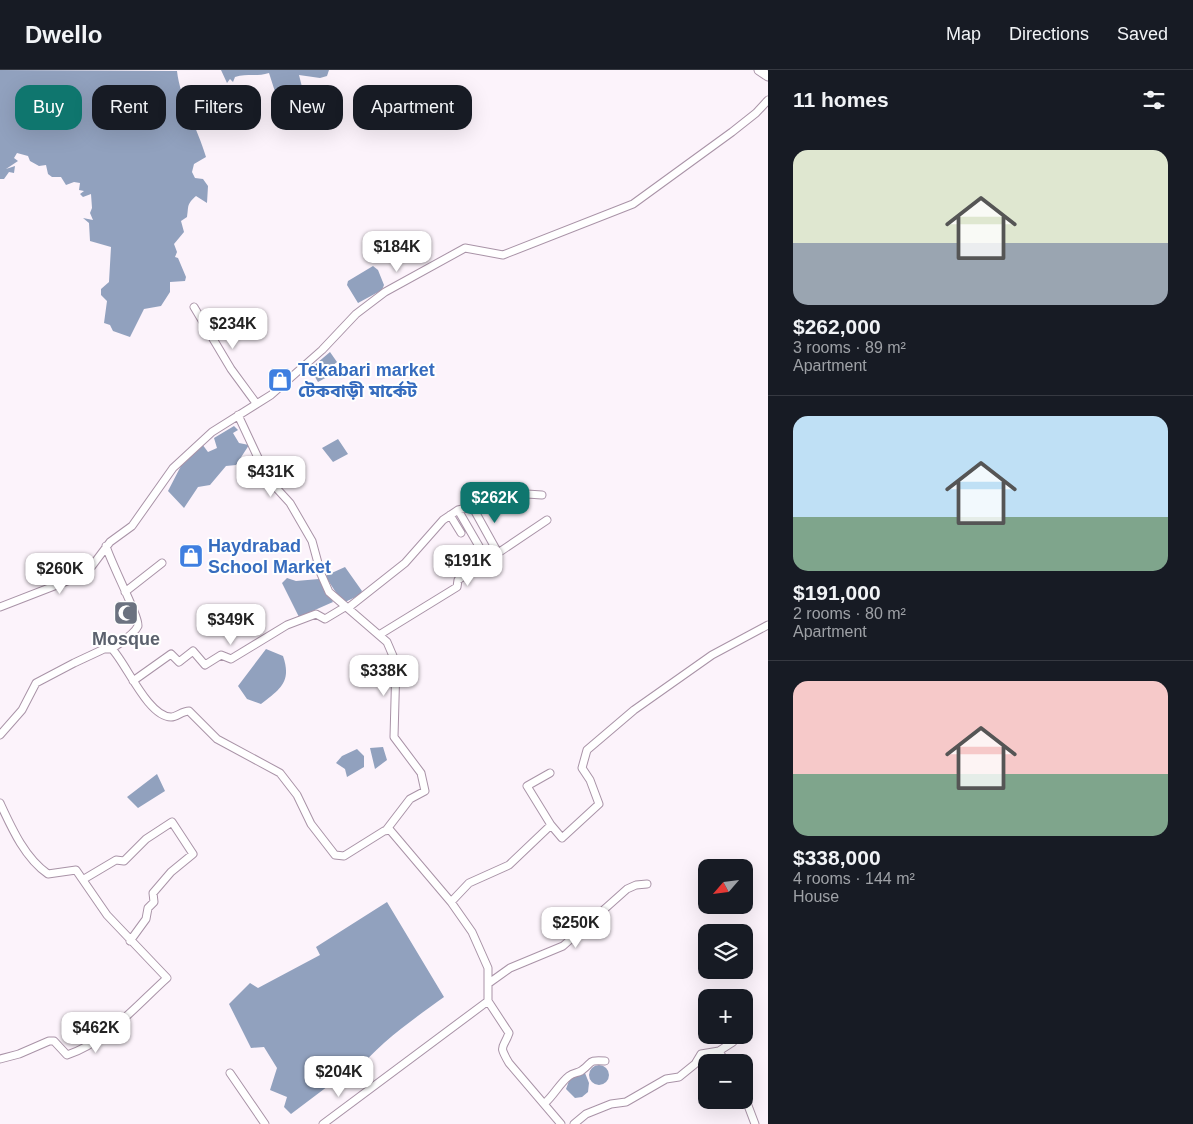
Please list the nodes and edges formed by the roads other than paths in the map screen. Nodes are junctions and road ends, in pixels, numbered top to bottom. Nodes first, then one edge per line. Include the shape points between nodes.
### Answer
1 (760, 70) edge
2 (768, 76) edge
3 (768, 100) edge
4 (194, 307) dead end
5 (256, 403) junction
6 (238, 416) junction
7 (542, 495) dead end
8 (472, 506) junction
9 (458, 510) junction
10 (450, 515) junction
11 (547, 520) dead end
12 (461, 533) dead end
13 (106, 546) junction
14 (498, 553) junction
15 (487, 560) junction
16 (162, 563) dead end
17 (125, 592) junction
18 (0, 607) edge
19 (346, 608) junction
20 (768, 625) edge
21 (379, 635) junction
22 (112, 649) junction
23 (133, 681) junction
24 (0, 735) edge
25 (550, 773) dead end
26 (0, 803) edge
27 (551, 825) junction
28 (387, 829) junction
29 (84, 879) junction
30 (647, 884) dead end
31 (451, 902) junction
32 (130, 941) junction
33 (489, 983) junction
34 (488, 1001) junction
35 (730, 1044) edge
36 (719, 1051) junction
37 (721, 1054) edge
38 (0, 1059) edge
39 (605, 1061) dead end
40 (230, 1073) dead end
41 (545, 1103) junction
42 (749, 1109) edge
43 (265, 1124) edge
44 (323, 1124) edge
45 (561, 1124) edge
46 (574, 1124) edge
47 (755, 1124) edge

1 - 2 main road
3 - 5 street via 738,128 633,204 503,255 465,248 385,292 356,314 322,350 271,395
4 - 5 street via 231,369
5 - 6 street
6 - 13 street via 212,432 173,468 132,526
6 - 19 street via 268,478 290,503 312,541 320,574 329,592
7 - 8 street via 528,494
8 - 9 street
8 - 14 street
9 - 10 street
9 - 15 street
10 - 12 street
10 - 19 street via 405,563
11 - 14 street
13 - 17 street
13 - 18 street via 92,566 80,576
14 - 15 street
15 - 21 street via 458,580 457,587
16 - 17 street
17 - 22 street via 139,624
19 - 21 street
19 - 23 street via 325,619 316,614 287,624 231,659 221,656 205,666 193,651 179,662 171,654
20 - 27 street via 712,655 634,710 587,750 582,768 600,804 562,838
21 - 28 street via 387,642 396,663 394,737 421,772 425,791 410,799
22 - 23 street
22 - 24 street via 104,649 36,683 22,710
23 - 28 street via 145,699 163,714 174,717 189,711 217,739 276,769 297,795 311,824 335,855 344,856
25 - 27 street via 527,786
26 - 29 street via 35,865 48,874 76,870
27 - 31 street via 509,865 469,882
28 - 31 street
29 - 32 street via 107,915
29 - 32 street via 116,860 124,861 146,839 172,822 193,854 153,893 154,902 148,908 146,919
30 - 33 street via 636,884 627,889 563,946 510,968
31 - 33 street via 472,932 488,968
32 - 38 street via 167,978 84,1049 67,1055 54,1041 49,1041
33 - 34 street
34 - 41 street via 509,1033 503,1042 503,1053
34 - 44 street
35 - 36 street
36 - 37 street
36 - 46 street via 701,1054 695,1064 679,1077 666,1079 626,1102 586,1114
39 - 41 street via 587,1063 568,1077
40 - 43 street
41 - 45 street
42 - 47 street

